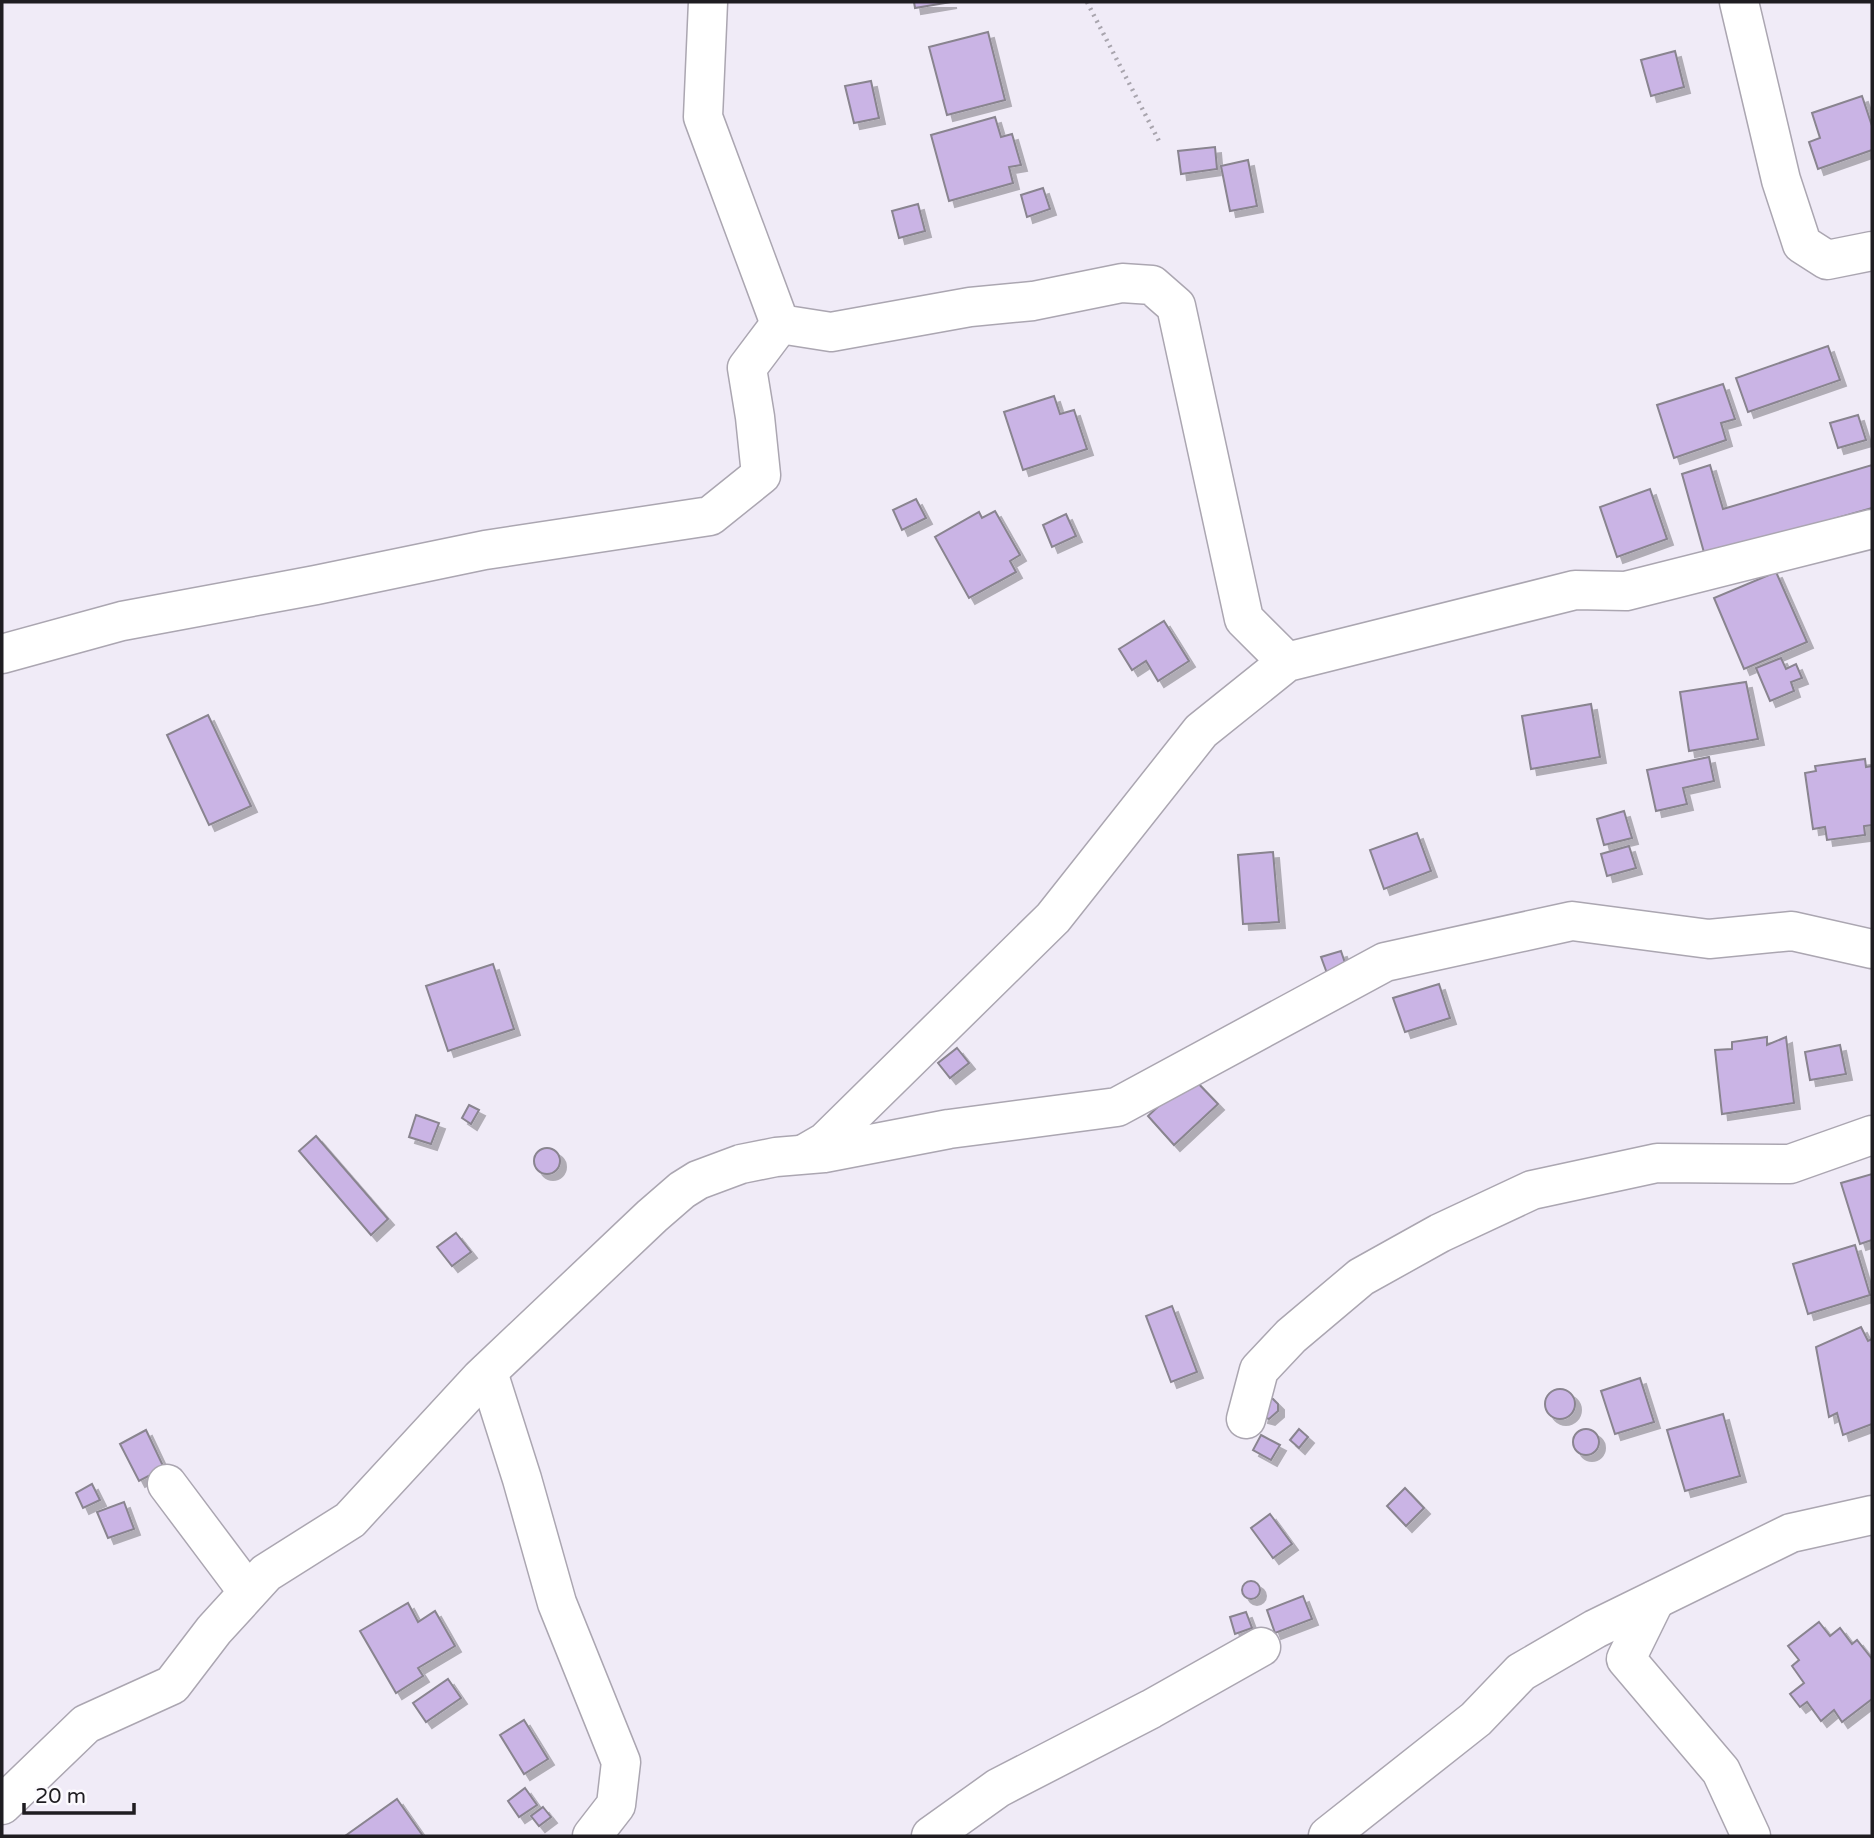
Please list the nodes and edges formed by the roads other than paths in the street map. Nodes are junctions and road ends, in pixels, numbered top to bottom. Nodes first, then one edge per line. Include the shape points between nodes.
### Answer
1 (708, 2) edge
2 (1739, 2) edge
3 (1872, 250) edge
4 (780, 324) junction
5 (1872, 529) edge
6 (2, 654) edge
7 (1287, 662) junction
8 (1872, 949) edge
9 (1872, 1135) edge
10 (803, 1155) junction
11 (488, 1372) junction
12 (1246, 1419) dead end
13 (167, 1484) dead end
14 (1872, 1515) edge
15 (248, 1592) junction
16 (1655, 1600) junction
17 (1261, 1647) dead end
18 (2, 1805) edge
19 (592, 1836) edge
20 (931, 1836) edge
21 (1328, 1836) edge
22 (1751, 1836) edge

1 - 4 street via 703,117
2 - 3 street via 1781,180 1802,244 1828,260
4 - 6 street via 747,368 761,475 710,516 485,550 122,621
4 - 7 street via 831,332 1122,283 1152,285 1176,306 1244,619
5 - 7 street via 1626,591 1575,590
7 - 10 street via 1201,731 1054,918 825,1142
8 - 10 street via 1792,931 1709,939 1572,921 1385,962 1118,1107 950,1129
9 - 12 street via 1790,1164 1657,1164 1532,1191 1440,1233 1361,1277 1291,1336 1259,1370
10 - 11 street via 741,1164 682,1190
11 - 15 street via 350,1520 266,1573
11 - 19 street via 557,1603 621,1762 616,1805
13 - 15 street
14 - 16 street via 1791,1533
15 - 18 street via 172,1685 86,1724
16 - 21 street via 1521,1672 1476,1719
16 - 22 street via 1626,1659 1721,1771
17 - 20 street via 998,1788

